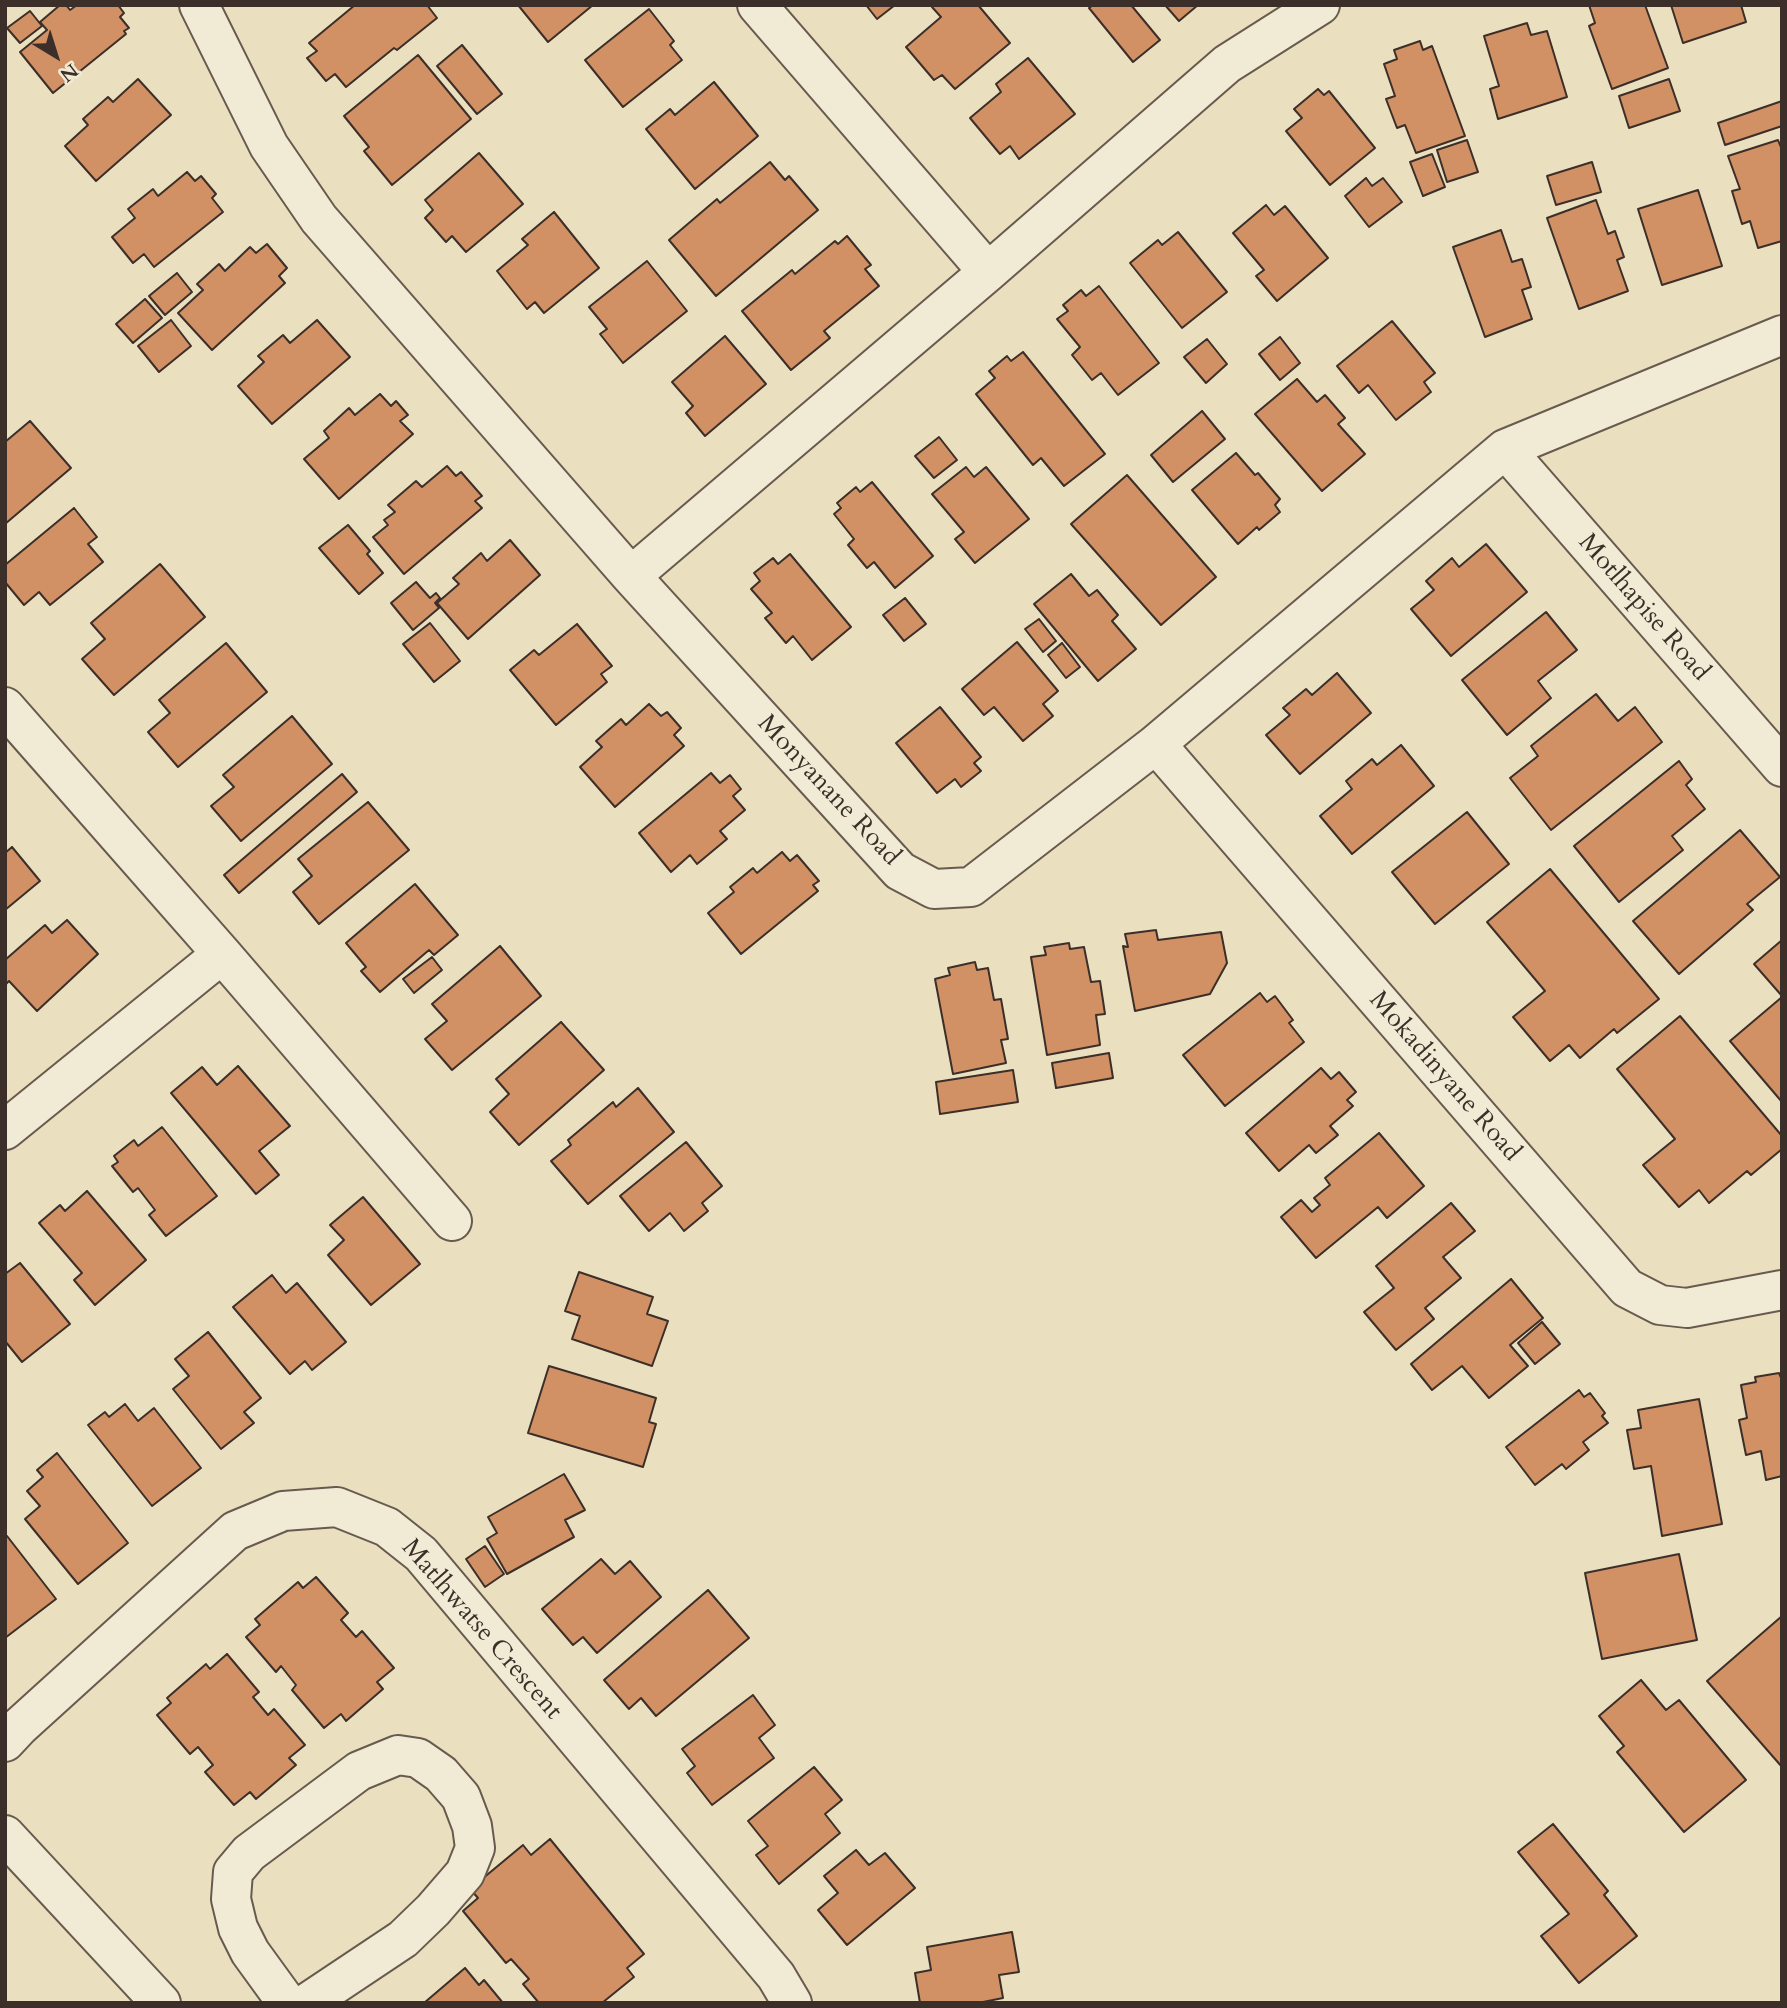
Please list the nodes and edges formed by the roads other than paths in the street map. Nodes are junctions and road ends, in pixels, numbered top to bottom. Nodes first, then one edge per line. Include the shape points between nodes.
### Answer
1 (199, 5) edge
2 (757, 5) edge
3 (1320, 5) edge
4 (988, 272) junction
5 (1782, 335) edge
6 (1505, 449) junction
7 (631, 576) junction
8 (5, 707) edge
9 (1156, 744) junction
10 (1782, 767) edge
11 (222, 954) junction
12 (5, 1130) edge
13 (452, 1221) dead end
14 (1782, 1290) edge
15 (5, 1742) edge
16 (5, 1835) edge
17 (161, 2003) edge
18 (287, 2003) edge
19 (307, 2003) edge
20 (792, 2003) edge

1 - 7 street, Monyanane Road via 269,146 319,219
2 - 4 street
3 - 4 street via 1227,64
4 - 7 street
5 - 6 street, Monyanane Road
6 - 9 street, Monyanane Road
6 - 10 street, Motlhapise Road
7 - 9 street, Monyanane Road via 900,871 934,889 971,887
8 - 11 street
9 - 14 street, Mokadinyane Road via 1627,1289 1660,1305 1687,1308
11 - 12 street
11 - 13 street
15 - 20 street, Matlhwatse Crescent via 235,1531 283,1511 337,1507 387,1527 421,1555 776,1976
16 - 17 street
18 - 19 street via 238,1928 231,1899 233,1872 249,1853 359,1771 397,1755 418,1758 441,1774 461,1797 475,1848 465,1873 403,1939

